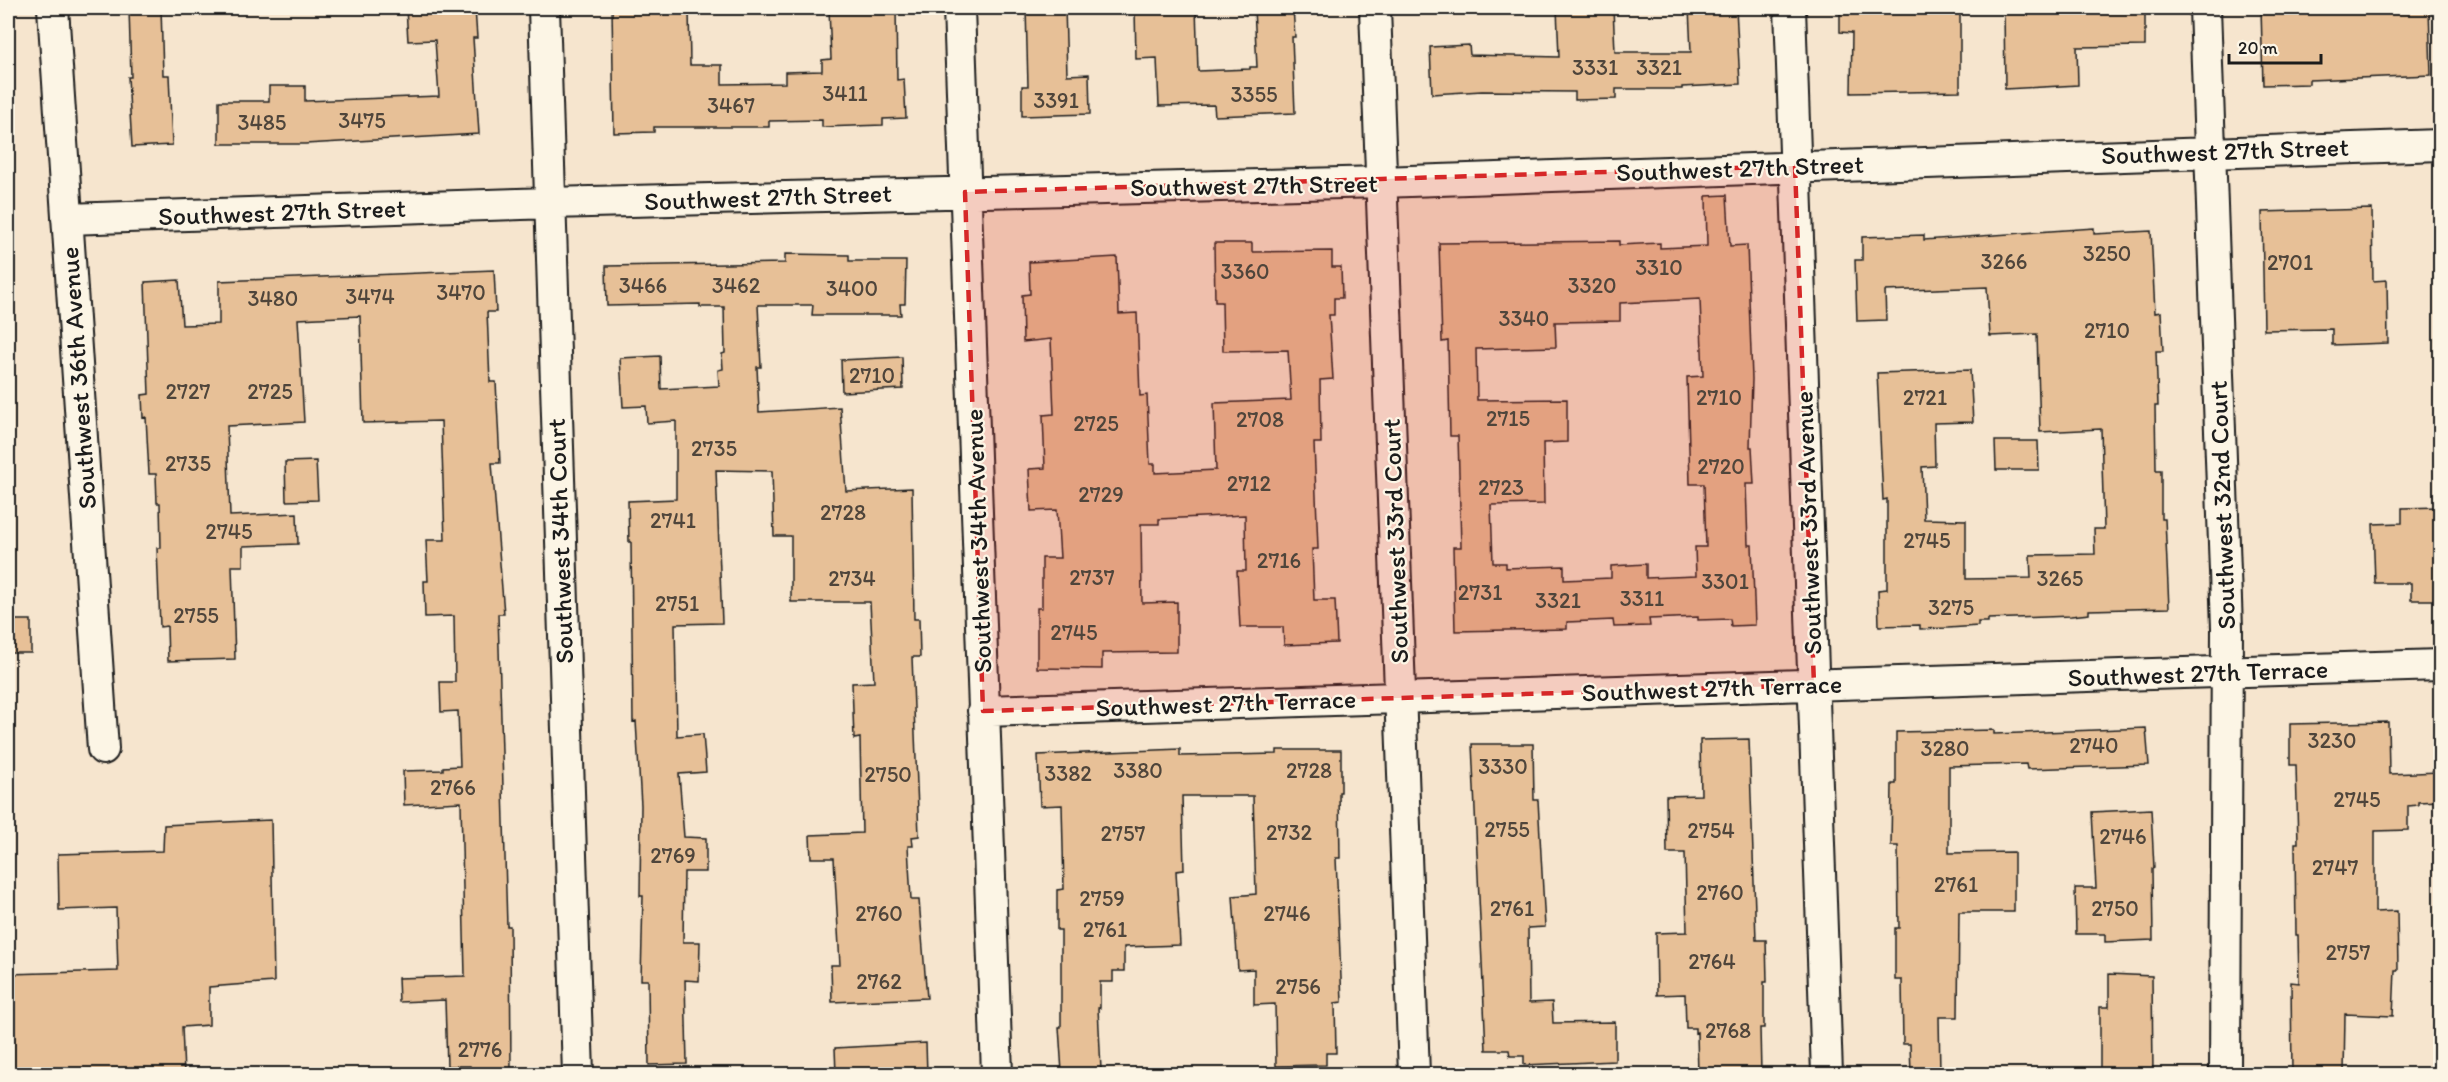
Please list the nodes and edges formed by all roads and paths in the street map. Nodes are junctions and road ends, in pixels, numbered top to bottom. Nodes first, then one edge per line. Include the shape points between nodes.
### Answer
1 (52, 8) edge
2 (544, 8) edge
3 (959, 8) edge
4 (1375, 8) edge
5 (1790, 8) edge
6 (2205, 8) edge
7 (2440, 145) edge
8 (2211, 151) junction
9 (1796, 166) junction
10 (1381, 182) junction
11 (965, 192) junction
12 (550, 203) junction
13 (67, 219) junction
14 (2440, 665) edge
15 (2227, 672) junction
16 (1814, 685) junction
17 (1401, 697) junction
18 (983, 711) junction
19 (103, 749) dead end
20 (578, 1074) edge
21 (997, 1074) edge
22 (1414, 1074) edge
23 (1827, 1074) edge
24 (2225, 1074) edge

1 - 13 street, Southwest 36th Avenue
2 - 12 street, Southwest 34th Court
3 - 11 street, Southwest 34th Avenue
4 - 10 street, Southwest 33rd Court
5 - 9 street, Southwest 33rd Avenue
6 - 8 street, Southwest 32nd Court
7 - 8 street, Southwest 27th Street
8 - 9 street, Southwest 27th Street
8 - 15 street, Southwest 32nd Court
9 - 10 street, Southwest 27th Street
9 - 16 street, Southwest 33rd Avenue
10 - 11 street, Southwest 27th Street
10 - 17 street, Southwest 33rd Court
11 - 12 street, Southwest 27th Street
11 - 18 street, Southwest 34th Avenue
12 - 13 street, Southwest 27th Street
12 - 20 street, Southwest 34th Court
13 - 19 street, Southwest 36th Avenue
14 - 15 street, Southwest 27th Terrace
15 - 16 street, Southwest 27th Terrace
15 - 24 street, Southwest 32nd Court
16 - 17 street, Southwest 27th Terrace
16 - 23 street, Southwest 33rd Avenue
17 - 18 street, Southwest 27th Terrace
17 - 22 street, Southwest 33rd Court
18 - 21 street, Southwest 34th Avenue

